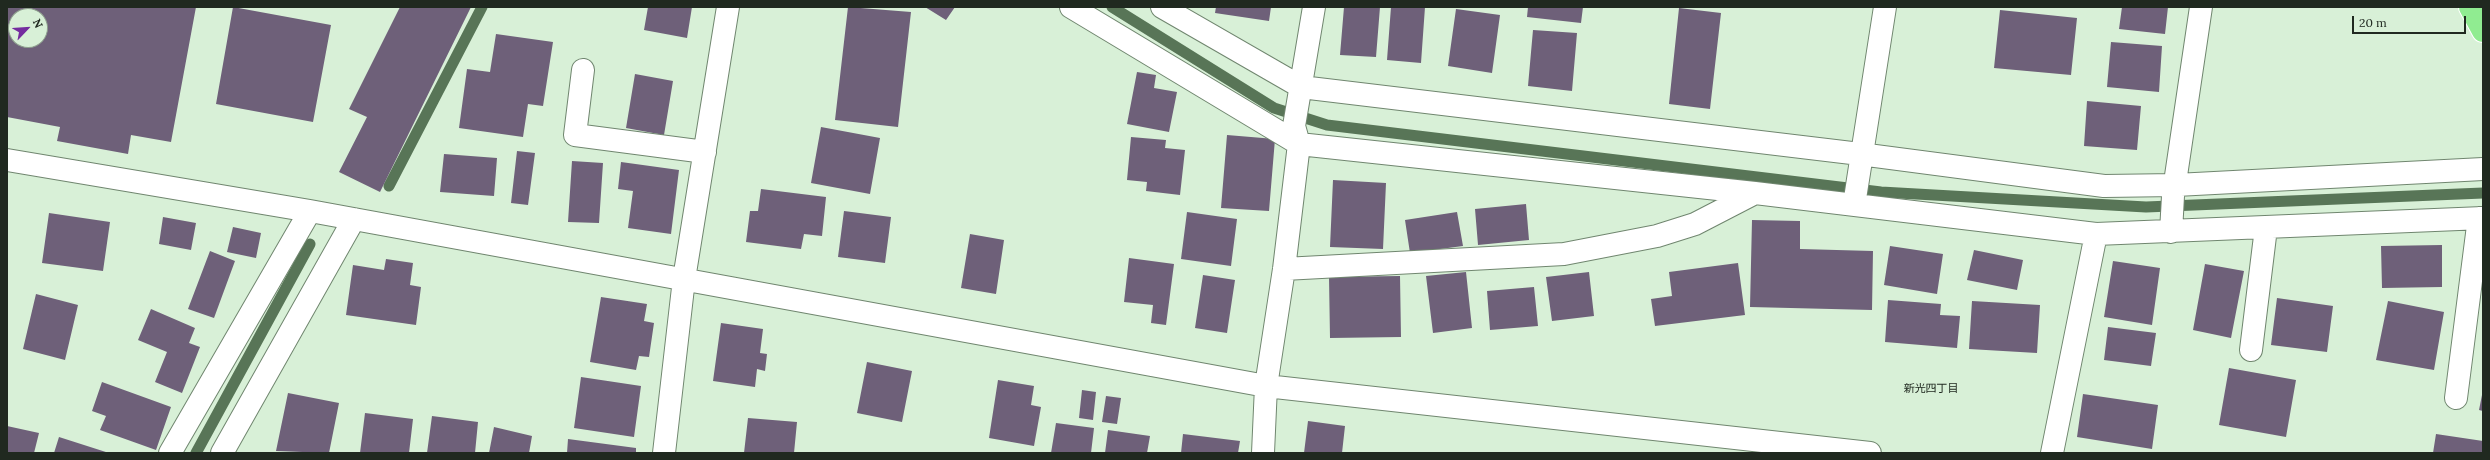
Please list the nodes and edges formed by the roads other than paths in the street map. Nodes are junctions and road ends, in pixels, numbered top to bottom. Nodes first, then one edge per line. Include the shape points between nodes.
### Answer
1 (728, 7) edge
2 (1071, 7) edge
3 (1162, 7) edge
4 (1314, 7) edge
5 (1885, 7) edge
6 (2201, 7) edge
7 (2470, 7) edge
8 (2483, 31) edge
9 (583, 70) dead end
10 (1300, 94) junction
11 (1297, 135) junction
12 (705, 152) junction
13 (7, 160) edge
14 (1859, 162) junction
15 (2483, 169) edge
16 (2174, 190) junction
17 (1755, 193) junction
18 (1855, 200) junction
19 (310, 211) junction
20 (2481, 218) edge
21 (354, 219) junction
22 (2172, 225) junction
23 (2266, 228) junction
24 (2096, 234) junction
25 (1284, 269) junction
26 (684, 280) junction
27 (2251, 350) dead end
28 (1266, 386) junction
29 (2456, 398) dead end
30 (170, 453) edge
31 (222, 453) edge
32 (664, 453) edge
33 (1263, 453) edge
34 (1870, 453) edge
35 (2052, 453) edge

1 - 12 street
2 - 11 street
3 - 10 street
4 - 10 street
5 - 14 street
6 - 16 street
7 - 8 highway
9 - 12 street via 575,135
10 - 11 street
10 - 14 street
11 - 17 street
11 - 25 street
12 - 26 street
13 - 19 street
14 - 16 street via 2104,186
14 - 18 street
15 - 16 street
16 - 22 street
17 - 18 street
17 - 25 street via 1687,226 1657,236 1564,254
18 - 24 street
19 - 21 street
19 - 30 street
20 - 23 street
20 - 29 street
21 - 26 street
21 - 31 street
22 - 23 street
22 - 24 street
23 - 27 street
24 - 35 street
25 - 28 street
26 - 28 street
26 - 32 street
28 - 33 street
28 - 34 street

